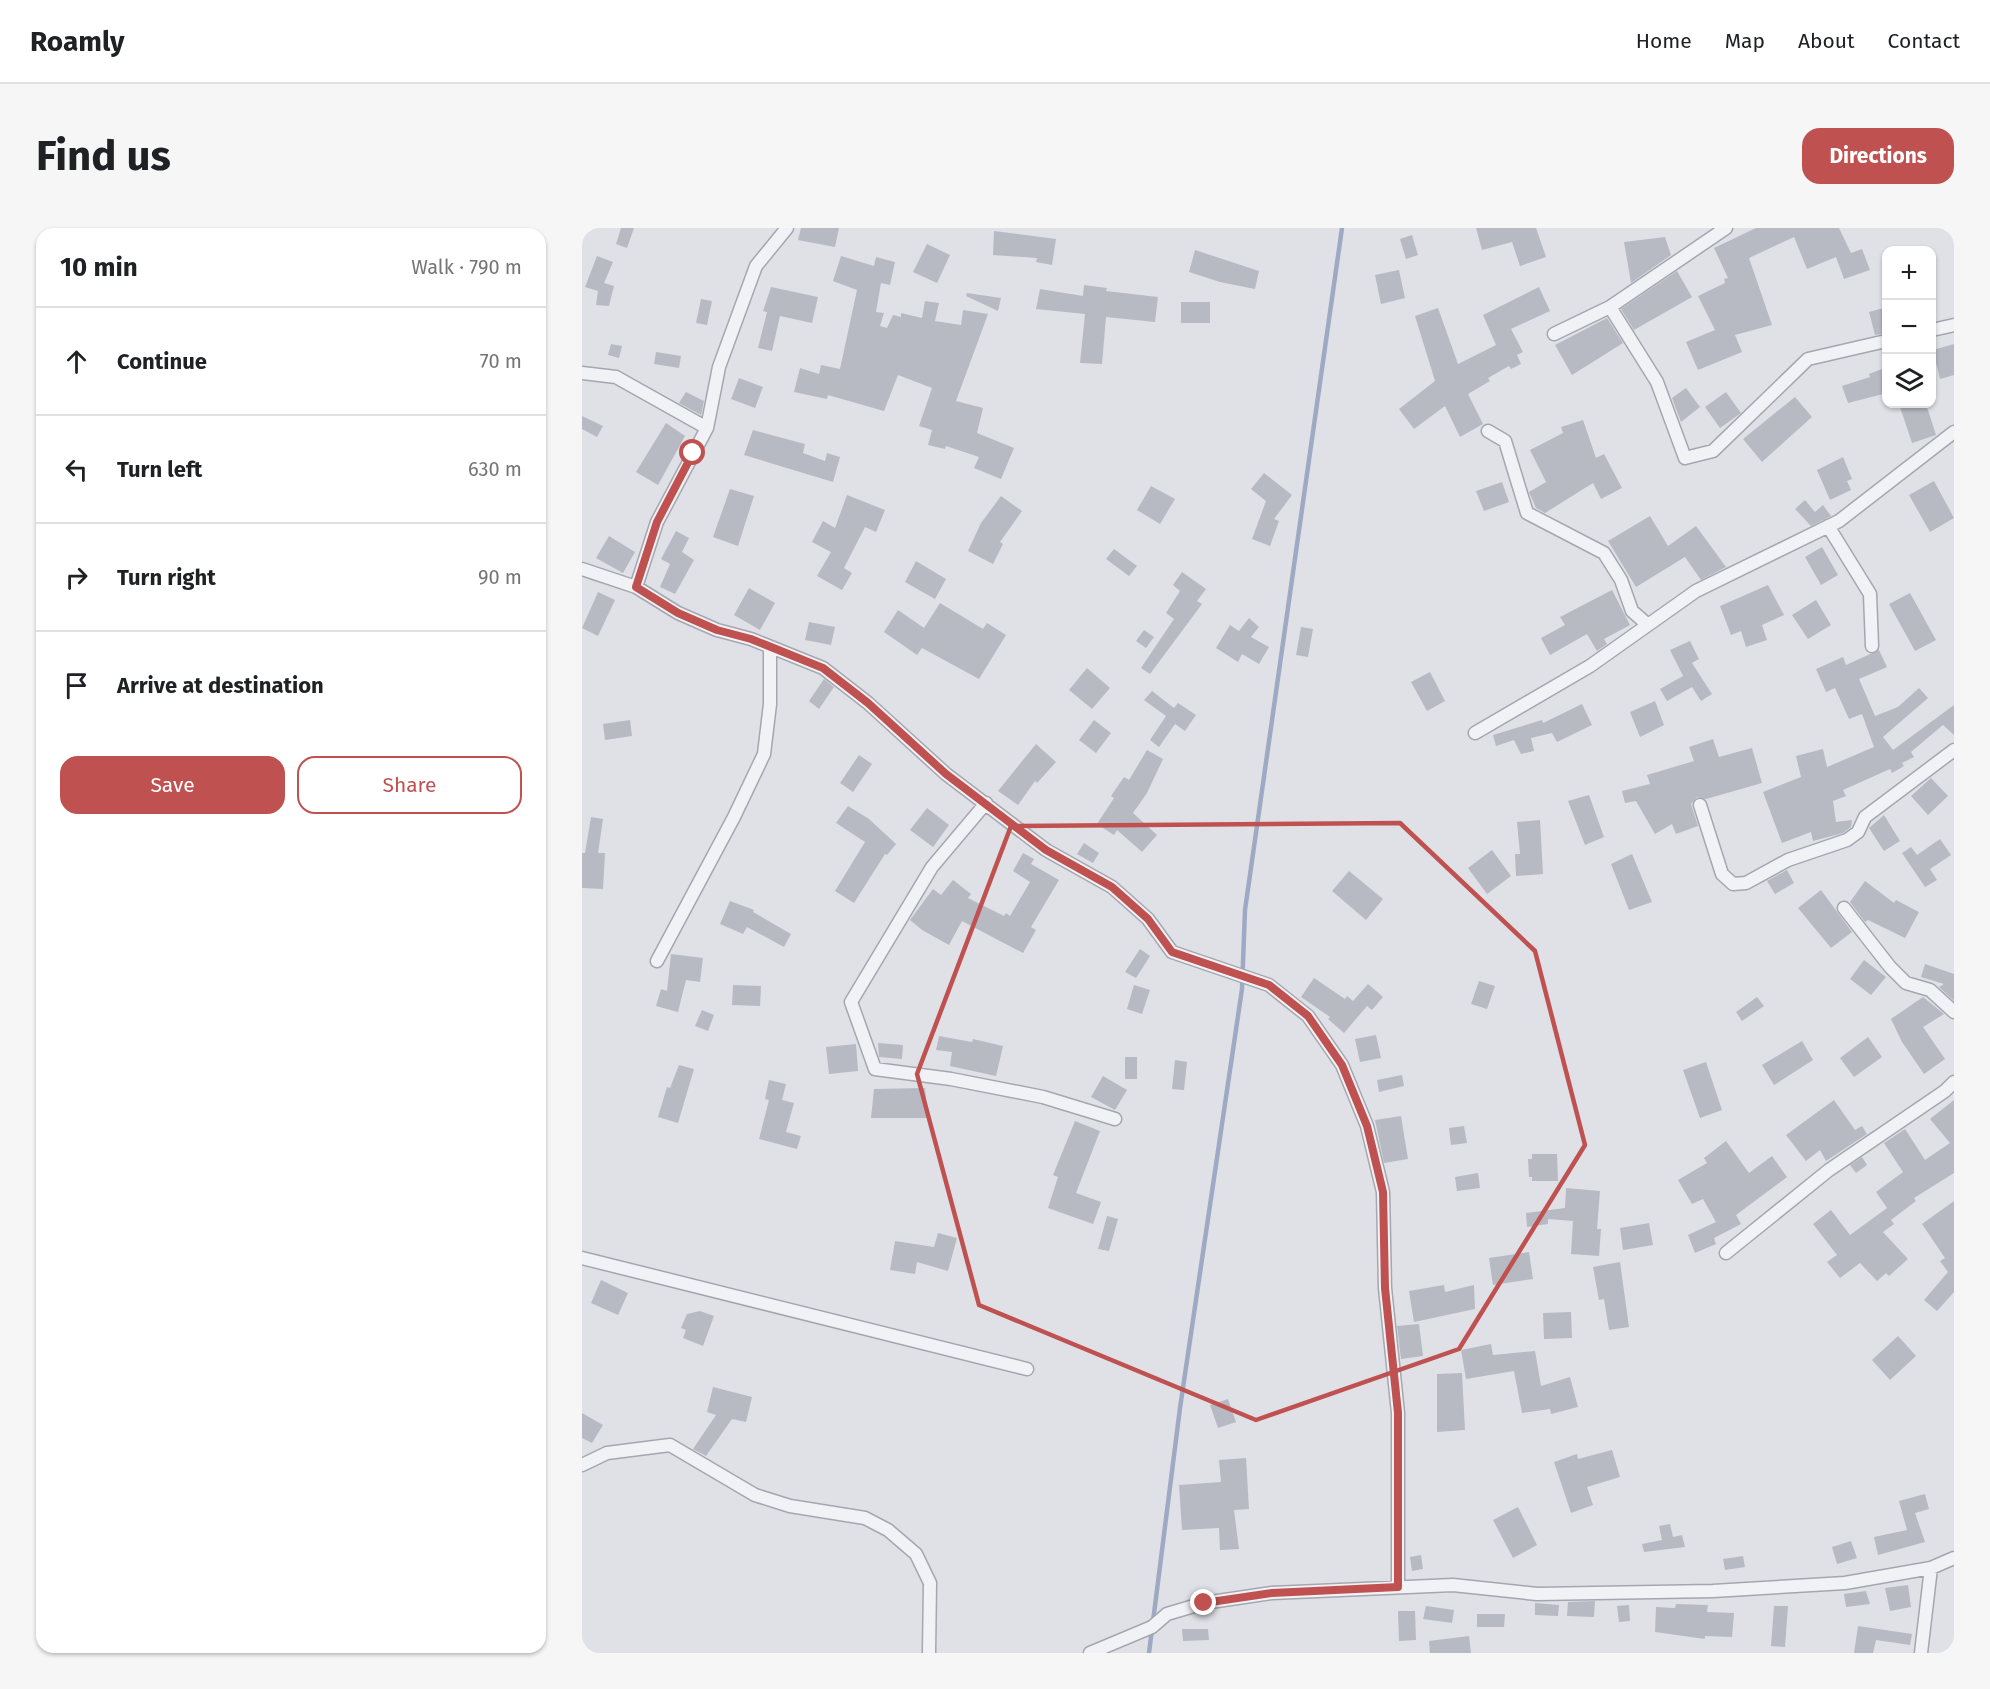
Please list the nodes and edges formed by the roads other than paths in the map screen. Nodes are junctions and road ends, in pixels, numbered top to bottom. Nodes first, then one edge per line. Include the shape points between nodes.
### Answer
1 (787, 228) edge
2 (1726, 228) edge
3 (1610, 307) junction
4 (1954, 325) edge
5 (1936, 329) edge
6 (1554, 334) dead end
7 (1882, 342) edge
8 (582, 373) edge
9 (707, 428) junction
10 (1488, 431) dead end
11 (1954, 432) edge
12 (1828, 526) junction
13 (582, 569) edge
14 (636, 587) junction
15 (1648, 625) junction
16 (1872, 646) dead end
17 (770, 648) junction
18 (1475, 733) dead end
19 (1954, 750) edge
20 (986, 802) junction
21 (1700, 805) dead end
22 (1844, 908) dead end
23 (657, 961) dead end
24 (1954, 1012) edge
25 (1954, 1082) edge
26 (1115, 1119) dead end
27 (1726, 1253) dead end
28 (582, 1258) edge
29 (1027, 1369) dead end
30 (582, 1465) edge
31 (1954, 1558) edge
32 (1931, 1568) junction
33 (1398, 1587) junction
34 (929, 1653) edge
35 (1090, 1653) edge
36 (1921, 1653) edge

1 - 9 street via 756,266 718,367
2 - 3 street
3 - 6 street
3 - 7 street via 1657,382 1685,458 1713,451 1808,359
4 - 5 street
8 - 9 street via 616,377
9 - 14 street via 657,522
10 - 15 street via 1505,441 1527,513 1604,553 1621,580 1632,611
11 - 12 street
12 - 15 street via 1696,591
12 - 16 street via 1870,594
13 - 14 street
14 - 17 street via 678,613
15 - 18 street via 1590,666
17 - 20 street via 823,668 946,774
17 - 23 street via 770,704 764,754
19 - 21 street via 1864,817 1858,832 1847,840 1788,860 1746,883 1733,884 1722,874
20 - 26 street via 932,867 851,1002 875,1069 1043,1097
20 - 33 street via 1046,850 1112,887 1148,919 1172,952 1269,985 1308,1016 1342,1065 1367,1126 1383,1192 1385,1288 1398,1413
22 - 24 street via 1906,983 1930,990
25 - 27 street via 1829,1170
28 - 29 street
30 - 34 street via 607,1453 670,1445 755,1495 790,1506 864,1518 888,1530 916,1554 930,1583
31 - 32 street
32 - 33 street via 1845,1582 1713,1591 1537,1594 1453,1585
32 - 36 street
33 - 35 street via 1272,1593 1204,1603 1167,1614 1152,1627

